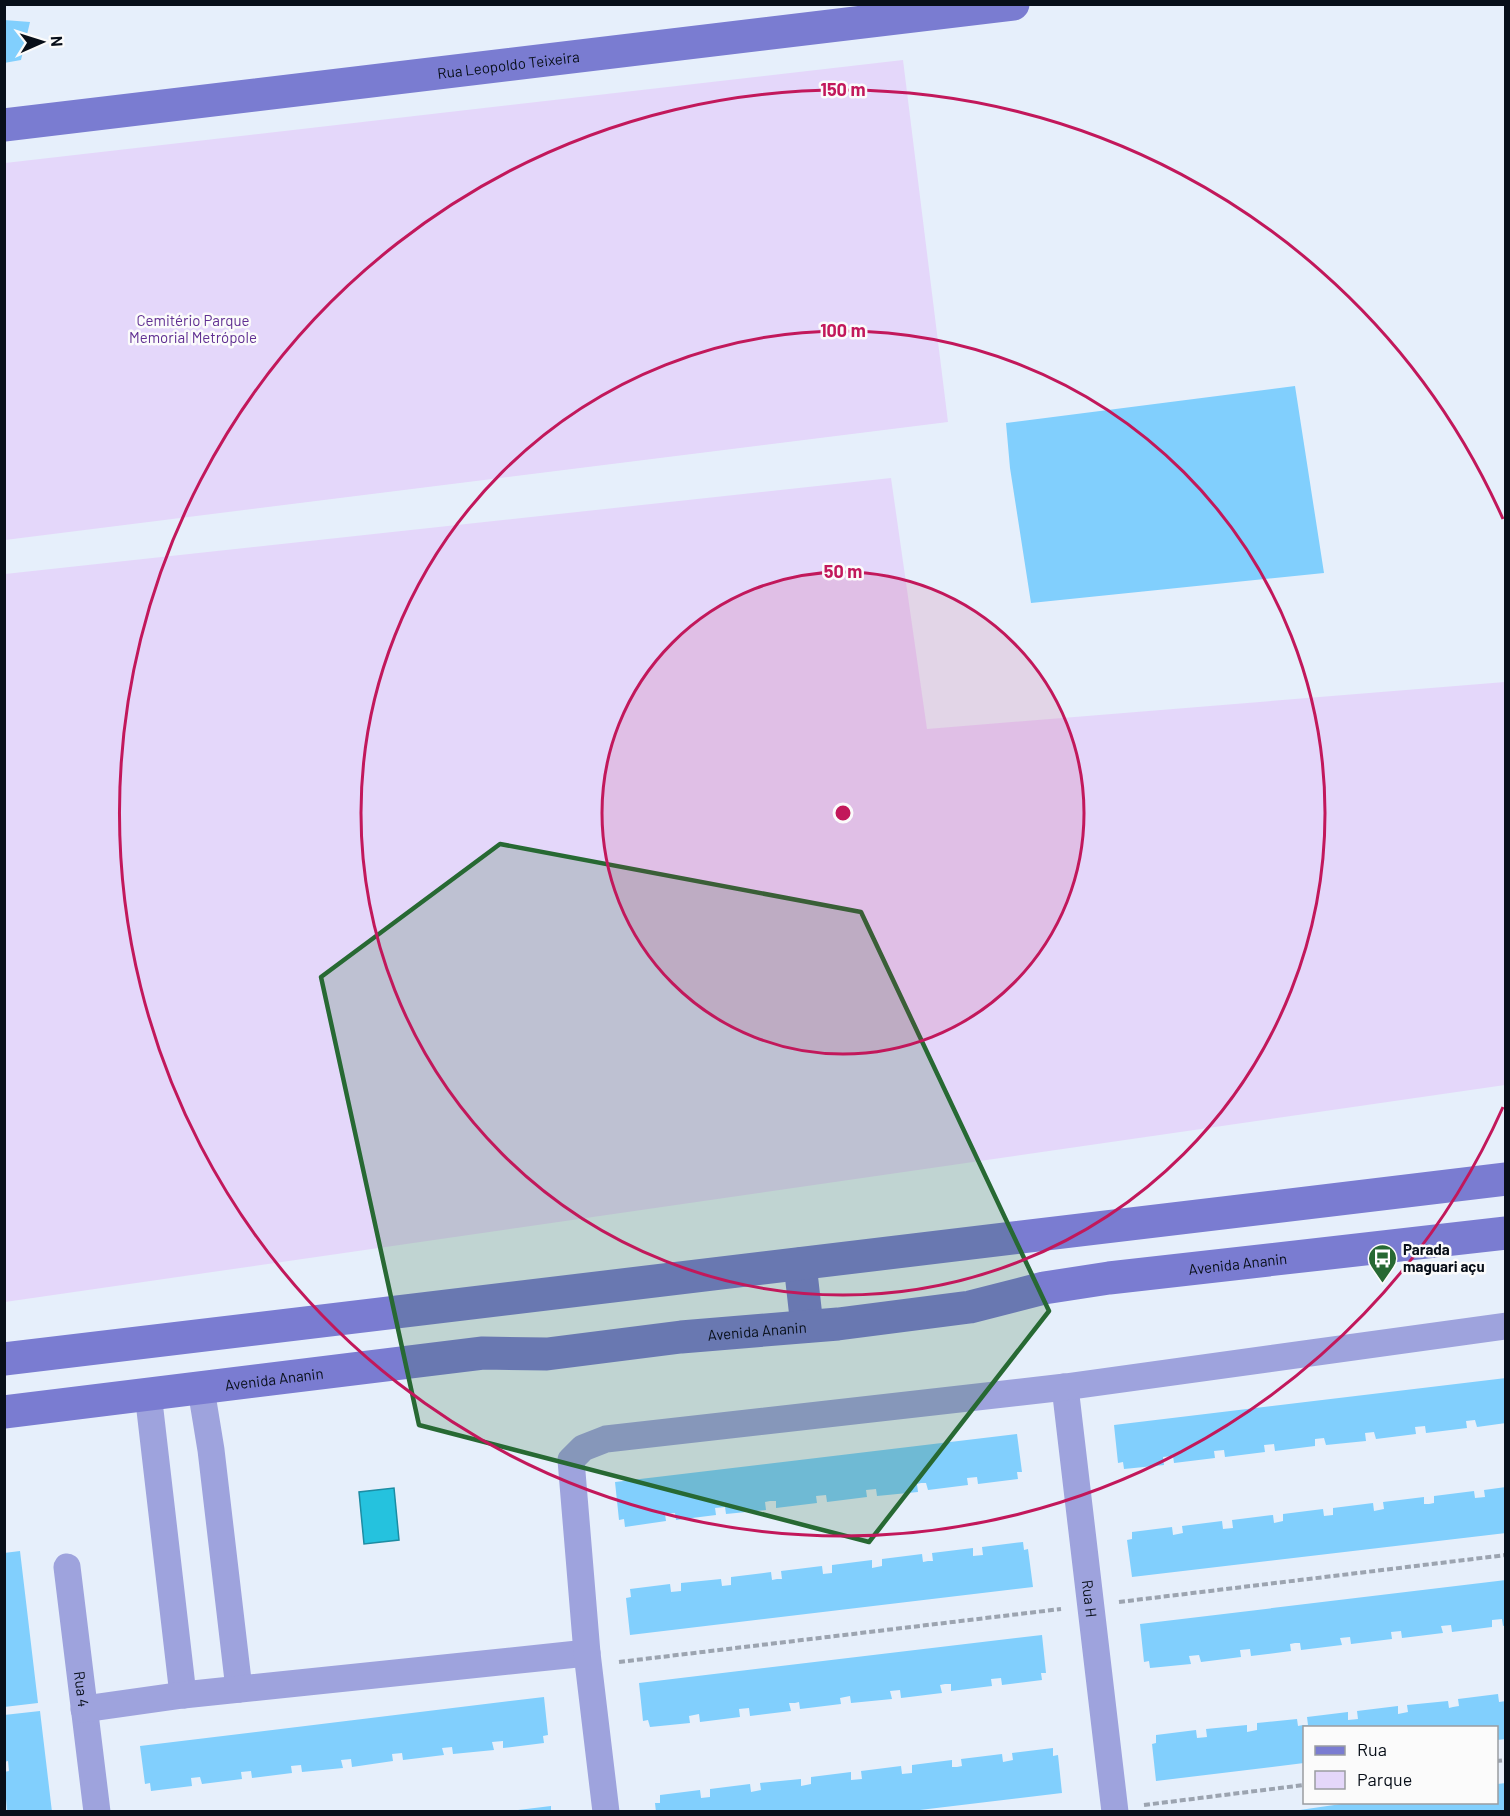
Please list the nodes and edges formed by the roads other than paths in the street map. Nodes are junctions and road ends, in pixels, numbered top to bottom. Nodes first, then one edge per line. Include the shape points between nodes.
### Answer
1 (1013, 4) edge
2 (906, 11) edge
3 (4, 124) edge
4 (1506, 1179) edge
5 (1506, 1233) edge
6 (800, 1264) junction
7 (807, 1326) junction
8 (1506, 1326) edge
9 (4, 1359) edge
10 (1065, 1387) junction
11 (201, 1389) junction
12 (148, 1393) junction
13 (4, 1412) edge
14 (67, 1567) dead end
15 (588, 1659) junction
16 (239, 1689) junction
17 (183, 1695) junction
18 (84, 1709) junction
19 (1115, 1810) edge
20 (97, 1812) edge
21 (606, 1812) edge

1 - 2 main road, Rua Leopoldo Teixeira
2 - 3 main road, Rua Leopoldo Teixeira
4 - 6 main road
5 - 7 main road, Avenida Ananin via 1109,1278 1044,1288 970,1307
6 - 7 main road
6 - 9 main road
7 - 11 main road, Avenida Ananin via 547,1353 483,1353
8 - 10 street
10 - 15 street via 606,1438 583,1448 571,1460
10 - 19 street, Rua H
11 - 12 main road, Avenida Ananin
11 - 16 street
12 - 13 main road, Avenida Ananin
12 - 17 street
14 - 18 street, Rua 4
15 - 16 street
15 - 21 street
16 - 17 street
17 - 18 street
18 - 20 street, Rua 4

